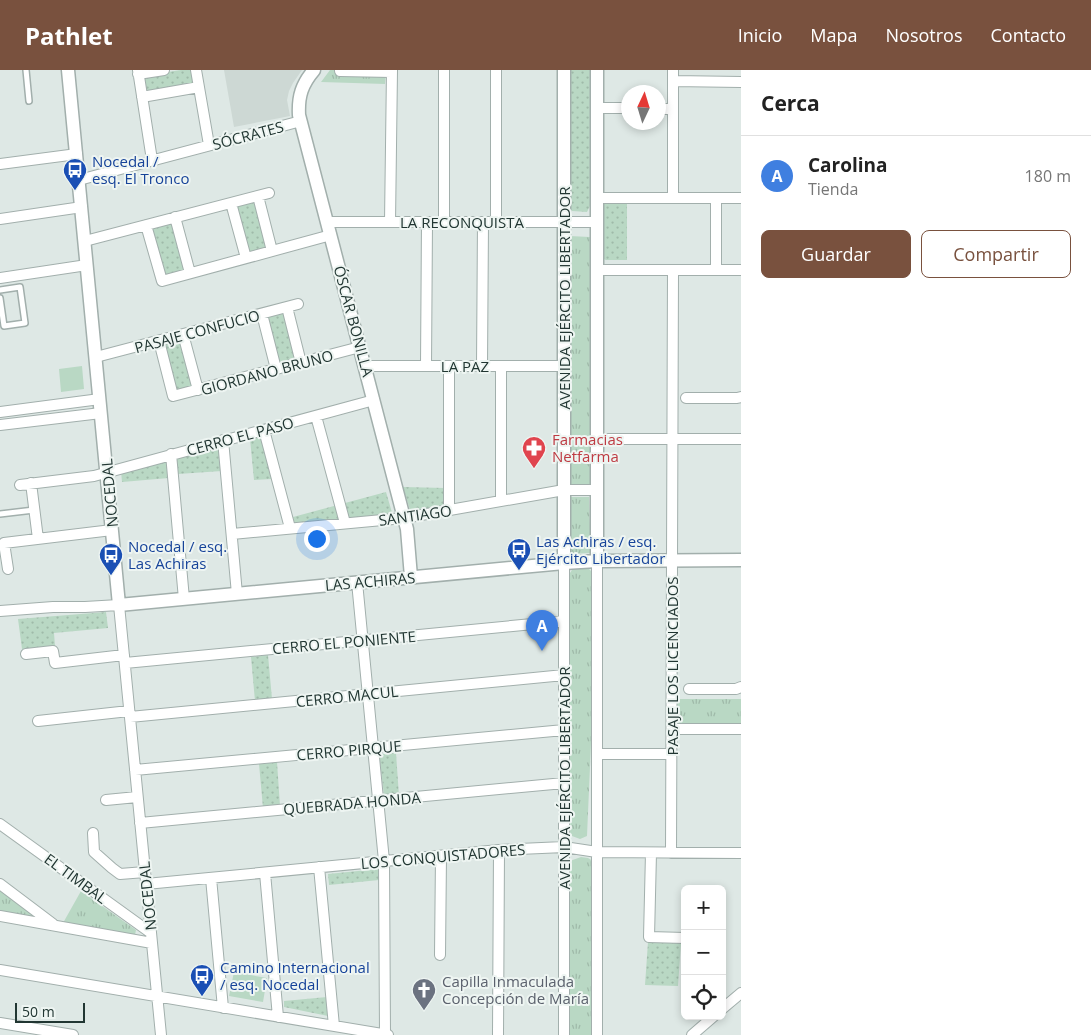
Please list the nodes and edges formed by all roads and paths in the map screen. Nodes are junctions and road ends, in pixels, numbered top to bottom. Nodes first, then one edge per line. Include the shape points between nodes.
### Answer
1 (26, 70) edge
2 (68, 70) edge
3 (164, 70) edge
4 (196, 70) edge
5 (314, 70) edge
6 (444, 70) edge
7 (496, 70) edge
8 (564, 70) edge
9 (597, 70) edge
10 (673, 70) edge
11 (340, 71) dead end
12 (392, 71) edge
13 (138, 72) edge
14 (673, 82) junction
15 (741, 82) edge
16 (199, 87) junction
17 (142, 97) junction
18 (29, 101) dead end
19 (597, 108) junction
20 (621, 108) edge
21 (666, 109) edge
22 (673, 109) junction
23 (301, 121) junction
24 (209, 145) junction
25 (76, 154) junction
26 (152, 160) junction
27 (0, 164) edge
28 (79, 180) junction
29 (269, 193) dead end
30 (258, 196) junction
31 (597, 198) junction
32 (673, 198) junction
33 (716, 198) junction
34 (741, 198) edge
35 (231, 203) junction
36 (82, 207) junction
37 (175, 217) junction
38 (0, 220) edge
39 (328, 222) junction
40 (390, 222) junction
41 (427, 222) junction
42 (444, 222) junction
43 (483, 222) junction
44 (496, 222) junction
45 (564, 222) junction
46 (597, 222) junction
47 (146, 225) junction
48 (331, 235) junction
49 (85, 241) junction
50 (272, 251) junction
51 (246, 258) junction
52 (87, 265) junction
53 (597, 270) junction
54 (673, 270) junction
55 (716, 270) junction
56 (741, 270) edge
57 (190, 273) junction
58 (0, 278) edge
59 (0, 290) edge
60 (0, 298) edge
61 (298, 304) dead end
62 (287, 307) junction
63 (262, 314) junction
64 (183, 334) junction
65 (159, 341) junction
66 (360, 347) junction
67 (96, 357) junction
68 (301, 363) junction
69 (365, 366) junction
70 (426, 366) junction
71 (449, 366) junction
72 (482, 366) junction
73 (501, 366) junction
74 (564, 366) junction
75 (276, 369) junction
76 (198, 390) junction
77 (741, 397) edge
78 (686, 398) dead end
79 (100, 400) junction
80 (374, 400) junction
81 (0, 412) edge
82 (101, 413) junction
83 (316, 416) junction
84 (0, 425) edge
85 (264, 430) junction
86 (597, 439) junction
87 (672, 439) junction
88 (741, 439) edge
89 (223, 440) junction
90 (172, 454) junction
91 (106, 472) junction
92 (564, 490) junction
93 (597, 490) junction
94 (501, 501) junction
95 (34, 510) junction
96 (449, 510) junction
97 (0, 514) edge
98 (404, 518) junction
99 (345, 523) junction
100 (290, 528) junction
101 (112, 530) junction
102 (232, 534) junction
103 (38, 539) junction
104 (672, 560) junction
105 (741, 560) edge
106 (597, 561) junction
107 (564, 563) junction
108 (8, 569) dead end
109 (411, 577) junction
110 (357, 582) junction
111 (237, 594) junction
112 (184, 599) junction
113 (119, 605) junction
114 (0, 611) edge
115 (564, 621) junction
116 (363, 640) junction
117 (26, 654) dead end
118 (124, 659) junction
119 (564, 675) junction
120 (741, 687) edge
121 (689, 688) dead end
122 (368, 694) junction
123 (130, 714) junction
124 (38, 721) dead end
125 (672, 729) junction
126 (741, 729) edge
127 (564, 730) junction
128 (373, 748) junction
129 (597, 754) junction
130 (672, 754) junction
131 (135, 770) junction
132 (564, 783) junction
133 (137, 797) junction
134 (106, 800) dead end
135 (379, 801) junction
136 (0, 824) edge
137 (140, 824) junction
138 (93, 833) dead end
139 (564, 847) junction
140 (499, 850) junction
141 (597, 852) junction
142 (651, 853) junction
143 (671, 853) junction
144 (741, 853) edge
145 (441, 856) junction
146 (384, 861) junction
147 (319, 867) junction
148 (145, 872) junction
149 (264, 873) junction
150 (211, 878) junction
151 (0, 884) edge
152 (146, 884) junction
153 (0, 916) edge
154 (56, 926) junction
155 (152, 938) junction
156 (681, 938) edge
157 (440, 954) dead end
158 (0, 970) edge
159 (741, 994) edge
160 (158, 997) junction
161 (726, 1006) edge
162 (223, 1008) junction
163 (278, 1017) junction
164 (709, 1020) edge
165 (0, 1023) edge
166 (334, 1026) junction
167 (73, 1035) edge
168 (161, 1035) edge
169 (386, 1035) edge
170 (498, 1035) edge
171 (564, 1035) edge
172 (597, 1035) edge
173 (692, 1035) edge

1 - 18 lane
2 - 25 street, NOCEDAL
3 - 13 street
4 - 16 street
5 - 23 street, ÓSCAR BONILLA via 300,94
6 - 42 street
7 - 44 street
8 - 45 street, AVENIDA EJÉRCITO LIBERTADOR
9 - 19 street
10 - 14 street
11 - 12 street
12 - 40 street
13 - 17 street
14 - 15 street
14 - 22 street
16 - 17 street
16 - 24 street
17 - 26 street
19 - 20 street
19 - 31 street
21 - 22 street
22 - 32 street
23 - 24 street, SÓCRATES
23 - 39 street, ÓSCAR BONILLA
24 - 26 street, SÓCRATES
25 - 27 street
25 - 28 street, NOCEDAL
26 - 28 street, SÓCRATES
28 - 36 street, NOCEDAL
29 - 30 street
30 - 35 street
30 - 50 street
31 - 32 street
31 - 46 street
32 - 33 street
33 - 34 street
33 - 55 street
35 - 37 street
35 - 51 street
36 - 38 street
36 - 49 street, NOCEDAL
37 - 47 street
37 - 57 street
39 - 40 street, LA RECONQUISTA
39 - 48 street, ÓSCAR BONILLA
40 - 41 street, LA RECONQUISTA
41 - 42 street, LA RECONQUISTA
41 - 70 street
42 - 43 street, LA RECONQUISTA
43 - 44 street, LA RECONQUISTA
43 - 72 street
44 - 45 street, LA RECONQUISTA
45 - 46 street, LA RECONQUISTA
45 - 74 street, AVENIDA EJÉRCITO LIBERTADOR
46 - 53 street
47 - 49 street
47 - 57 street via 162,280
48 - 50 street
48 - 66 street, ÓSCAR BONILLA
49 - 52 street, NOCEDAL
50 - 51 street
51 - 57 street
52 - 58 street
52 - 67 street, NOCEDAL
53 - 54 street
53 - 86 street
54 - 55 street
54 - 87 street, PASAJE LOS LICENCIADOS
55 - 56 street
59 - 60 lane via 20,287 25,323 4,326
61 - 62 street, PASAJE CONFUCIO
62 - 63 street, PASAJE CONFUCIO
62 - 68 street
63 - 64 street, PASAJE CONFUCIO
63 - 75 street
64 - 65 street, PASAJE CONFUCIO
64 - 76 street
65 - 67 street, PASAJE CONFUCIO
65 - 76 street, GIORDANO BRUNO via 173,396
66 - 68 street, GIORDANO BRUNO
66 - 69 street, ÓSCAR BONILLA
67 - 79 street, NOCEDAL
68 - 75 street, GIORDANO BRUNO
69 - 70 street, LA PAZ
69 - 80 street, ÓSCAR BONILLA
70 - 71 street, LA PAZ
71 - 72 street, LA PAZ
71 - 96 street
72 - 73 street, LA PAZ
73 - 74 street, LA PAZ
73 - 94 street
74 - 92 street, AVENIDA EJÉRCITO LIBERTADOR
75 - 76 street, GIORDANO BRUNO
77 - 78 street
79 - 81 street
79 - 82 street, NOCEDAL
80 - 83 street, CERRO EL PASO
80 - 98 street, ÓSCAR BONILLA
82 - 84 street
82 - 91 street, NOCEDAL
83 - 85 street, CERRO EL PASO
83 - 99 street
85 - 89 street, CERRO EL PASO
85 - 100 street
86 - 87 street
86 - 93 street
87 - 88 street
87 - 104 street, PASAJE LOS LICENCIADOS
89 - 90 street, CERRO EL PASO
89 - 102 street
90 - 91 street, CERRO EL PASO
90 - 112 street
91 - 95 street, CERRO EL PASO via 26,484
91 - 101 street, NOCEDAL
92 - 93 street, SANTIAGO
92 - 94 street, SANTIAGO
92 - 107 street, AVENIDA EJÉRCITO LIBERTADOR
93 - 106 street
94 - 96 street, SANTIAGO
95 - 97 lane
95 - 103 street
96 - 98 street, SANTIAGO
98 - 99 street, SANTIAGO
98 - 109 street, ÓSCAR BONILLA
99 - 100 street, SANTIAGO
100 - 102 street, SANTIAGO
101 - 103 street
101 - 113 street, NOCEDAL
102 - 111 street
103 - 108 street via 4,544
104 - 105 street, LAS ACHIRAS
104 - 106 street, LAS ACHIRAS
104 - 125 street, PASAJE LOS LICENCIADOS
106 - 107 street, LAS ACHIRAS
106 - 129 street
107 - 109 street, LAS ACHIRAS
107 - 115 street, AVENIDA EJÉRCITO LIBERTADOR
109 - 110 street, LAS ACHIRAS
110 - 111 street, LAS ACHIRAS
110 - 116 street
111 - 112 street, LAS ACHIRAS
112 - 113 street, LAS ACHIRAS
113 - 114 street, LAS ACHIRAS
113 - 118 street, NOCEDAL
115 - 116 street, CERRO EL PONIENTE
115 - 119 street, AVENIDA EJÉRCITO LIBERTADOR
116 - 118 street, CERRO EL PONIENTE
116 - 122 street
117 - 118 street, CERRO EL PONIENTE via 53,650 56,663
118 - 123 street, NOCEDAL
119 - 122 street, CERRO MACUL
119 - 127 street, AVENIDA EJÉRCITO LIBERTADOR
120 - 121 street
122 - 123 street, CERRO MACUL
122 - 128 street
123 - 124 street, CERRO MACUL
123 - 131 street, NOCEDAL
125 - 126 street
125 - 130 street, PASAJE LOS LICENCIADOS
127 - 128 street, CERRO PIRQUE
127 - 132 street, AVENIDA EJÉRCITO LIBERTADOR
128 - 131 street, CERRO PIRQUE
128 - 135 street
129 - 130 street
129 - 141 street
130 - 143 street, PASAJE LOS LICENCIADOS
131 - 133 street, NOCEDAL
132 - 135 street, QUEBRADA HONDA
132 - 139 street, AVENIDA EJÉRCITO LIBERTADOR
133 - 134 street
133 - 137 street, NOCEDAL
135 - 137 street, QUEBRADA HONDA
135 - 146 street
136 - 155 street, EL TIMBAL
137 - 148 street, NOCEDAL
138 - 148 street via 94,852 112,868 120,874
139 - 140 street, LOS CONQUISTADORES
139 - 141 street, LOS CONQUISTADORES
139 - 171 street, AVENIDA EJÉRCITO LIBERTADOR
140 - 145 street, LOS CONQUISTADORES
140 - 170 street
141 - 142 street, LOS CONQUISTADORES
141 - 172 street
142 - 143 street, LOS CONQUISTADORES
142 - 156 street via 649,937
143 - 144 street, LOS CONQUISTADORES
145 - 146 street, LOS CONQUISTADORES
145 - 157 street
146 - 147 street, LOS CONQUISTADORES
146 - 169 street
147 - 149 street, LOS CONQUISTADORES
147 - 166 street
148 - 152 street, NOCEDAL
149 - 150 street, LOS CONQUISTADORES
149 - 163 street
150 - 152 street, LOS CONQUISTADORES
150 - 162 street
151 - 154 street
152 - 155 street, NOCEDAL
153 - 154 street
154 - 155 street
155 - 160 street, NOCEDAL
158 - 160 street
159 - 161 street
160 - 162 street
160 - 168 street, NOCEDAL
162 - 163 street
163 - 166 street
164 - 173 street
165 - 167 street
166 - 169 street

